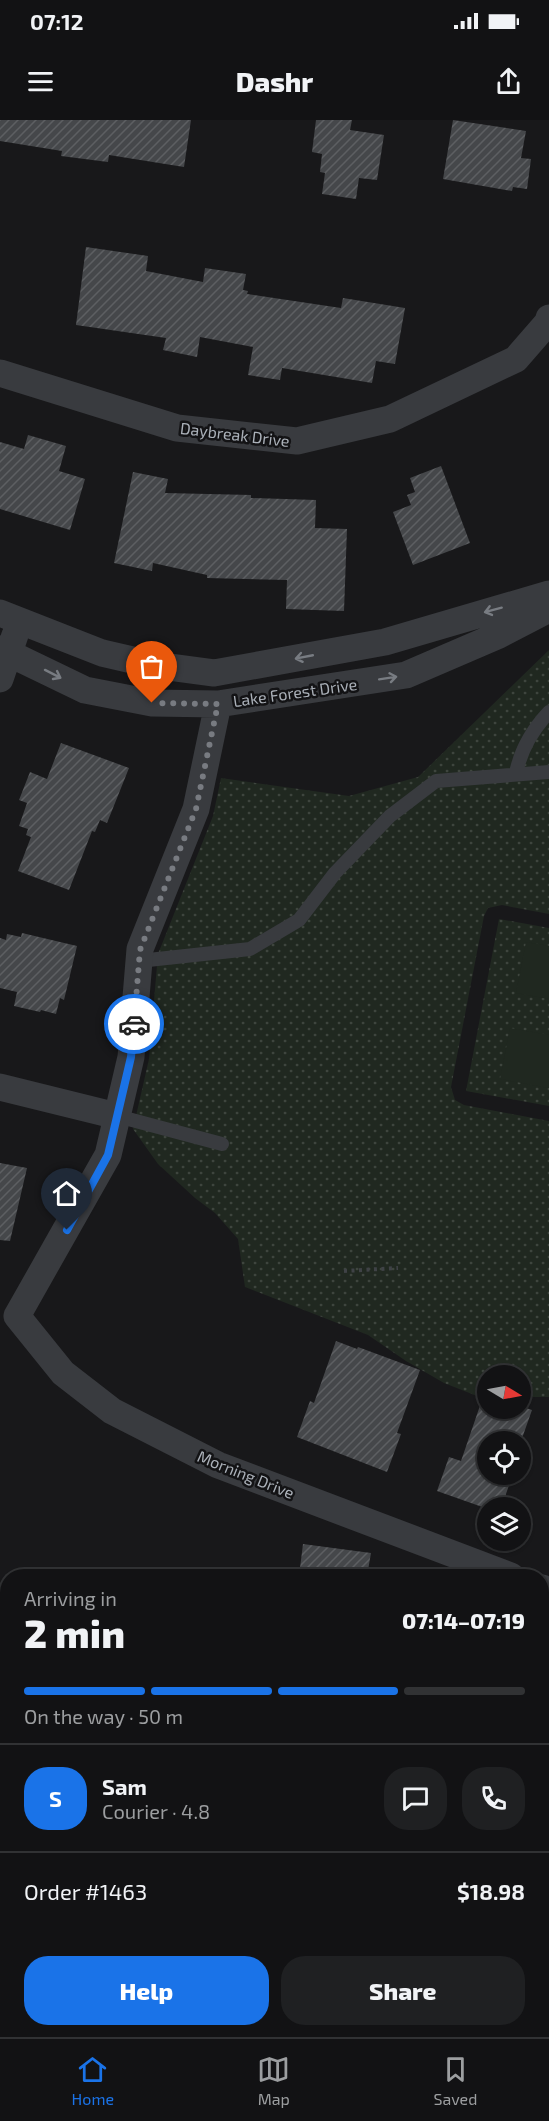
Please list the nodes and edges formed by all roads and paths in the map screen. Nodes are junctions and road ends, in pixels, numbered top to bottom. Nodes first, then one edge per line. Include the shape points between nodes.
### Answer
1 (549, 318) edge
2 (0, 373) edge
3 (549, 594) edge
4 (549, 609) edge
5 (10, 617) edge
6 (5, 651) edge
7 (0, 679) edge
8 (218, 704) junction
9 (549, 712) edge
10 (549, 772) edge
11 (516, 773) junction
12 (139, 961) junction
13 (0, 1087) edge
14 (117, 1116) junction
15 (222, 1144) dead end
16 (398, 1268) dead end
17 (344, 1270) dead end
18 (9, 1317) edge
19 (493, 1569) edge

1 - 2 street, Daybreak Drive via 516,359 390,418 297,441 177,428
3 -> 5 street, Lake Forest Drive via 385,642 214,673 102,653
8 -> 4 street, Lake Forest Drive via 406,675
5 - 6 street
6 - 7 street
6 -> 8 street, Lake Forest Drive via 85,690 152,703
8 - 12 street via 196,809
9 - 11 lane via 535,727 520,755
10 - 11 lane
11 - 12 lane via 436,781 390,816 335,873 299,920 250,949
12 - 14 street via 131,1057
13 - 14 street
14 - 15 lane
14 - 18 street via 108,1155
16 - 17 path
18 - 19 street, Morning Drive via 63,1373 112,1411 218,1465

